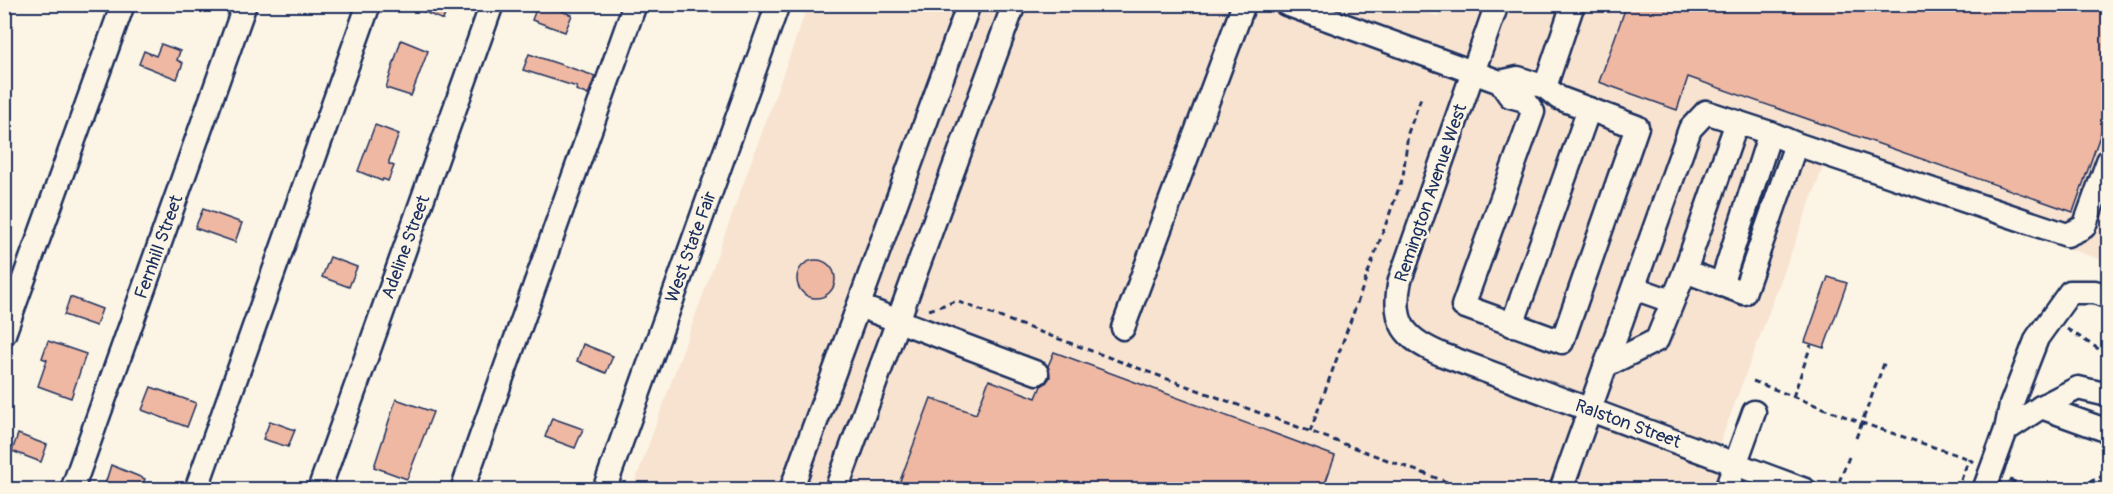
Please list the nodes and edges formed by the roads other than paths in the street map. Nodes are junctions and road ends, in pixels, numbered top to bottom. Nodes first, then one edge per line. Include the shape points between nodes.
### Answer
1 (123, 4) edge
2 (245, 4) edge
3 (369, 4) edge
4 (492, 4) edge
5 (635, 4) edge
6 (778, 4) edge
7 (969, 4) edge
8 (1014, 4) edge
9 (1244, 4) edge
10 (1286, 4) edge
11 (1497, 4) edge
12 (1572, 4) edge
13 (1473, 71) junction
14 (1500, 81) junction
15 (1545, 87) junction
16 (1588, 109) junction
17 (1737, 122) junction
18 (1770, 133) junction
19 (1796, 144) junction
20 (2109, 161) edge
21 (1685, 271) junction
22 (1721, 285) junction
23 (1634, 288) junction
24 (2109, 297) edge
25 (1671, 301) junction
26 (859, 306) junction
27 (898, 321) junction
28 (1512, 325) junction
29 (1124, 328) dead end
30 (4, 334) edge
31 (1450, 358) joint
32 (1605, 366) junction
33 (1037, 373) dead end
34 (2109, 395) edge
35 (2042, 407) junction
36 (1590, 410) junction
37 (1754, 412) dead end
38 (2006, 430) junction
39 (2109, 431) edge
40 (1735, 464) junction
41 (72, 489) edge
42 (196, 489) edge
43 (319, 489) edge
44 (462, 489) edge
45 (604, 489) edge
46 (791, 489) edge
47 (836, 489) edge
48 (1561, 489) edge
49 (1726, 489) edge
50 (1805, 489) edge
51 (1984, 489) edge

1 - 30 street
2 - 41 street, Fernhill Street
3 - 42 street
4 - 43 street, Adeline Street
5 - 44 street
6 - 45 street, West State Fair
7 - 26 street
8 - 27 street
9 - 29 street
10 - 13 street
11 - 13 street, Remington Avenue West
12 - 15 street
13 - 14 street
13 - 31 street, Remington Avenue West via 1396,300 1397,314 1411,337
14 - 15 street via 1518,78
14 - 28 street via 1510,96 1525,100 1533,112 1462,306
15 - 16 street via 1559,98
16 - 28 street
16 - 28 street via 1637,127 1566,332 1562,342
17 - 18 street
17 - 21 street
17 - 23 street via 1706,112 1690,129
18 - 19 street
18 - 22 street
19 - 20 street via 2067,235 2084,227
19 - 22 street via 1744,293
21 - 22 street
21 - 25 street
23 - 25 street
23 - 32 street
24 - 38 street via 2095,292 2070,292 2037,338 2011,405
25 - 32 street via 1657,340
26 - 27 street
26 - 46 street
27 - 33 street
27 - 47 street
31 - 36 street, Ralston Street
32 - 36 street
34 - 35 street via 2078,388
35 - 38 street
35 - 39 street
36 - 40 street, Ralston Street
36 - 48 street
37 - 40 street
38 - 51 street
40 - 49 street
40 - 50 street, Ralston Street

